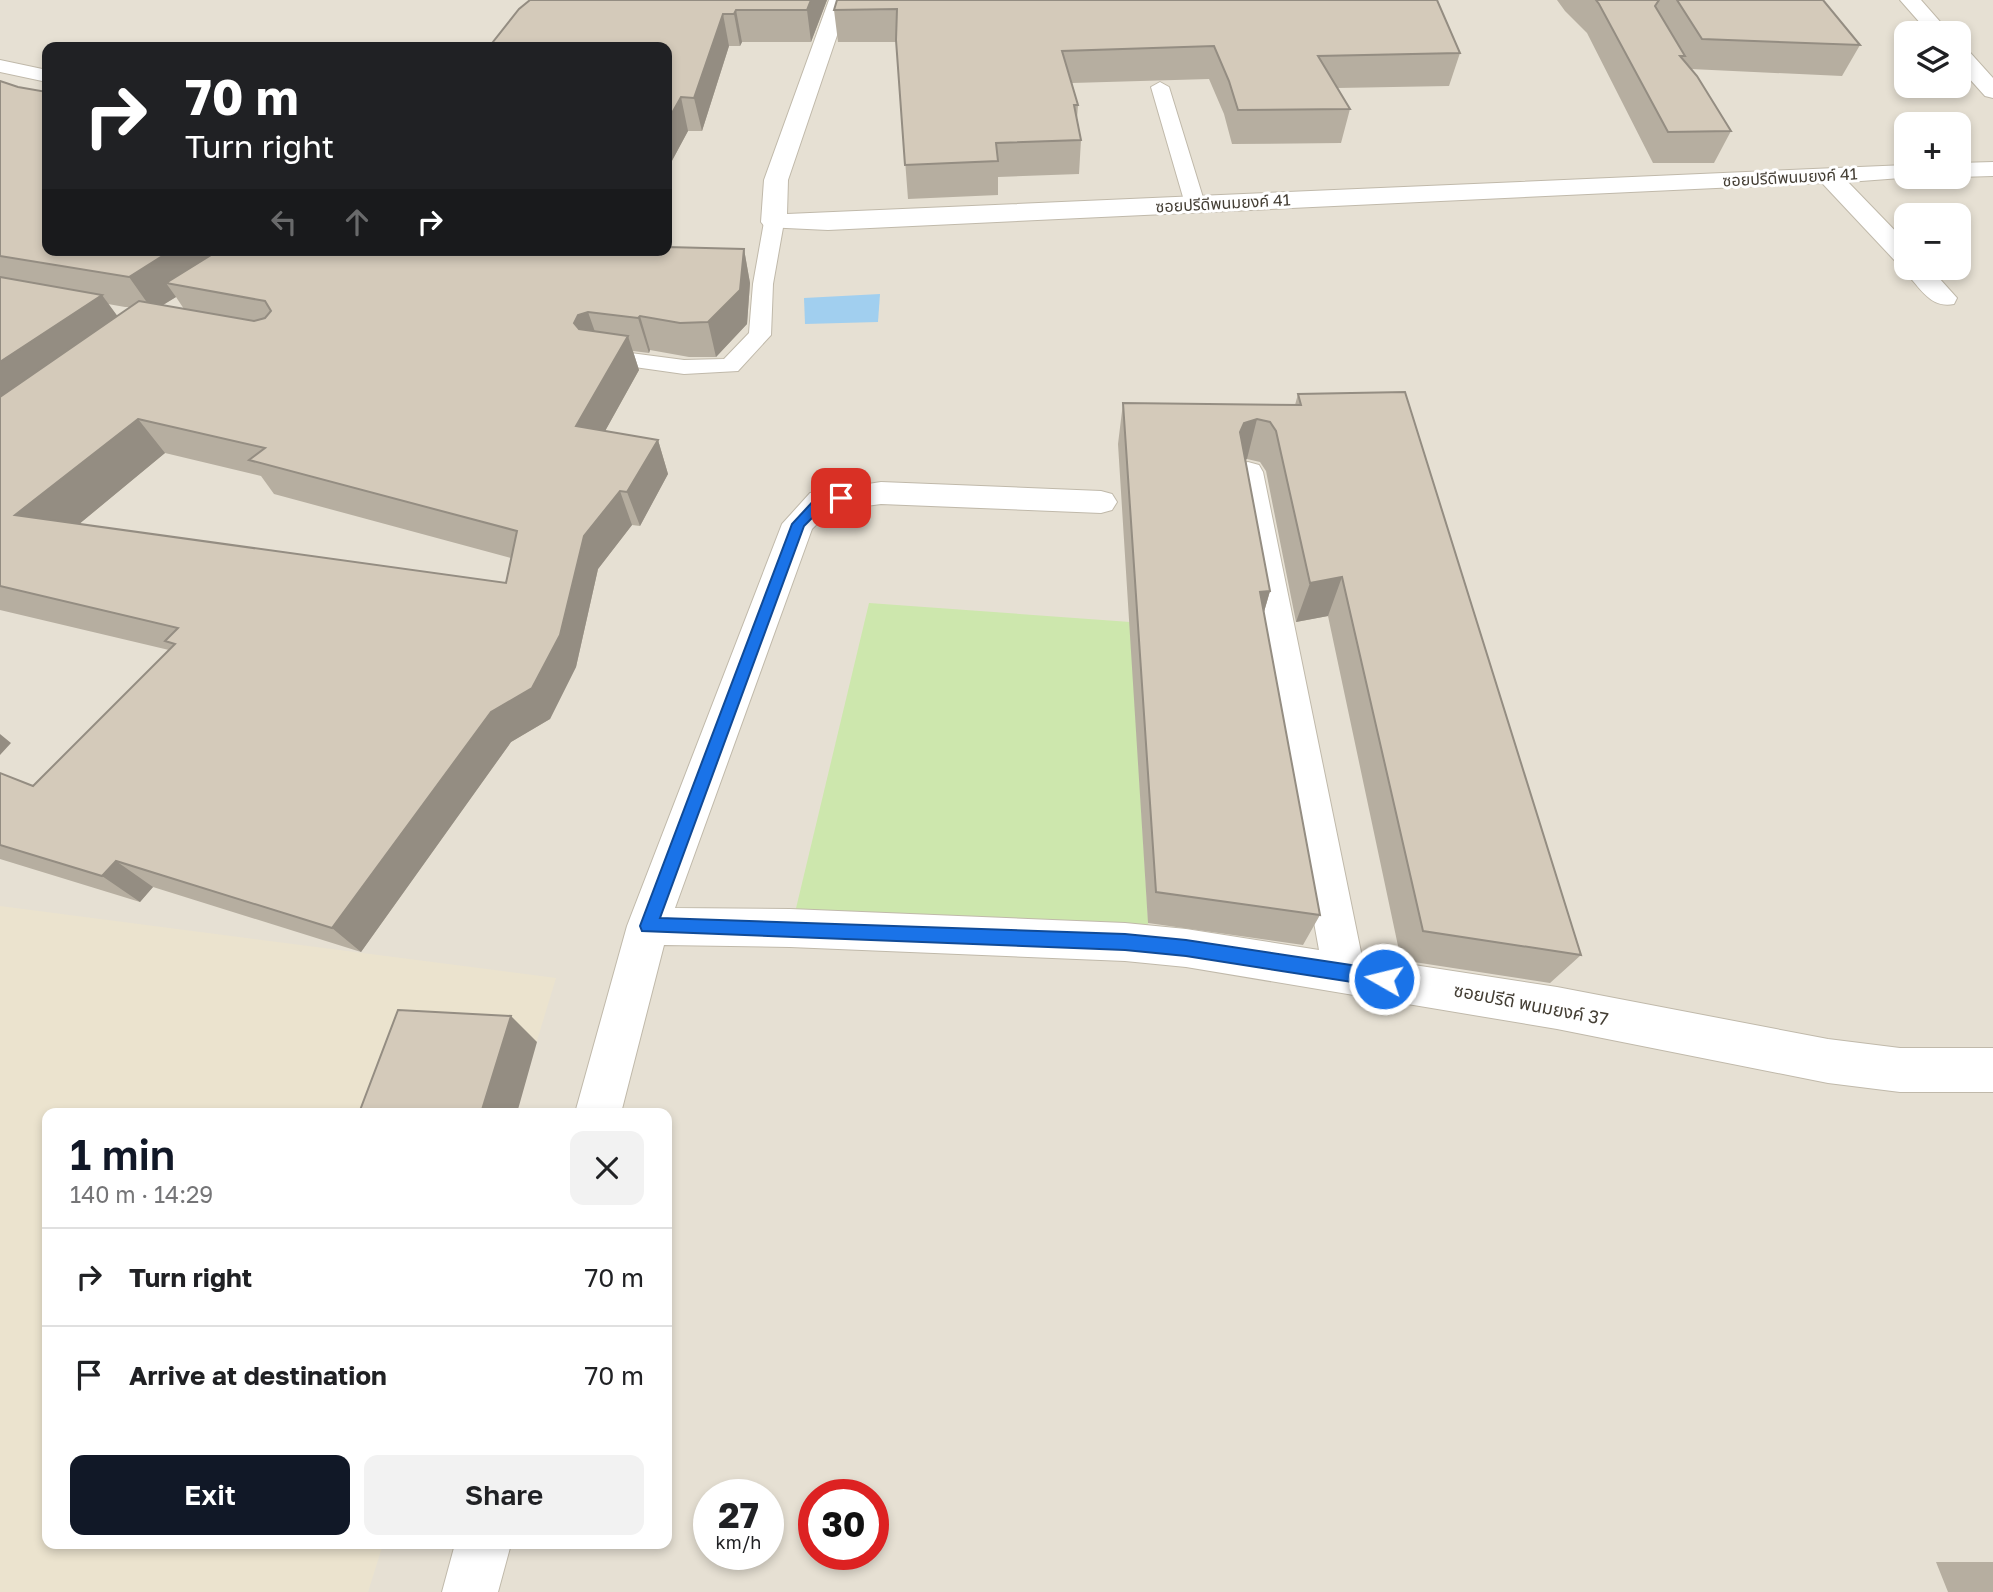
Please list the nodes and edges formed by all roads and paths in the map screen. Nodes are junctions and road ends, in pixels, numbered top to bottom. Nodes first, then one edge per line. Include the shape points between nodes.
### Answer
1 (839, 0) edge
2 (1910, 0) edge
3 (1929, 21) edge
4 (0, 66) edge
5 (1971, 67) edge
6 (42, 75) edge
7 (1160, 87) dead end
8 (1993, 91) edge
9 (1993, 169) edge
10 (1971, 170) edge
11 (1894, 172) edge
12 (1828, 175) junction
13 (1195, 204) junction
14 (774, 222) junction
15 (1894, 244) edge
16 (1927, 280) edge
17 (1944, 298) dead end
18 (600, 356) edge
19 (1248, 472) edge
20 (1101, 502) dead end
21 (648, 926) junction
22 (1344, 973) junction
23 (1993, 1070) edge
24 (599, 1108) edge
25 (482, 1549) edge
26 (470, 1592) edge

1 - 14 street via 776,180
2 - 3 street
4 - 6 street
5 - 8 street
7 - 13 lane
9 - 10 street
11 - 12 street, ซอยปรีดีพนมยงค์ 41
12 - 13 street, ซอยปรีดีพนมยงค์ 41 via 1733,171
12 - 15 street
13 - 14 street, ซอยปรีดีพนมยงค์ 41
14 - 18 lane via 760,335 730,366 684,367
16 - 17 street
19 - 22 street
20 - 21 street via 881,494 821,500 798,524
21 - 22 street, ซอยปรีดี พนมยงค์ 37 via 1125,942
21 - 24 street
22 - 23 street, ซอยปรีดี พนมยงค์ 37 via 1557,1008 1828,1061 1900,1070
25 - 26 street

